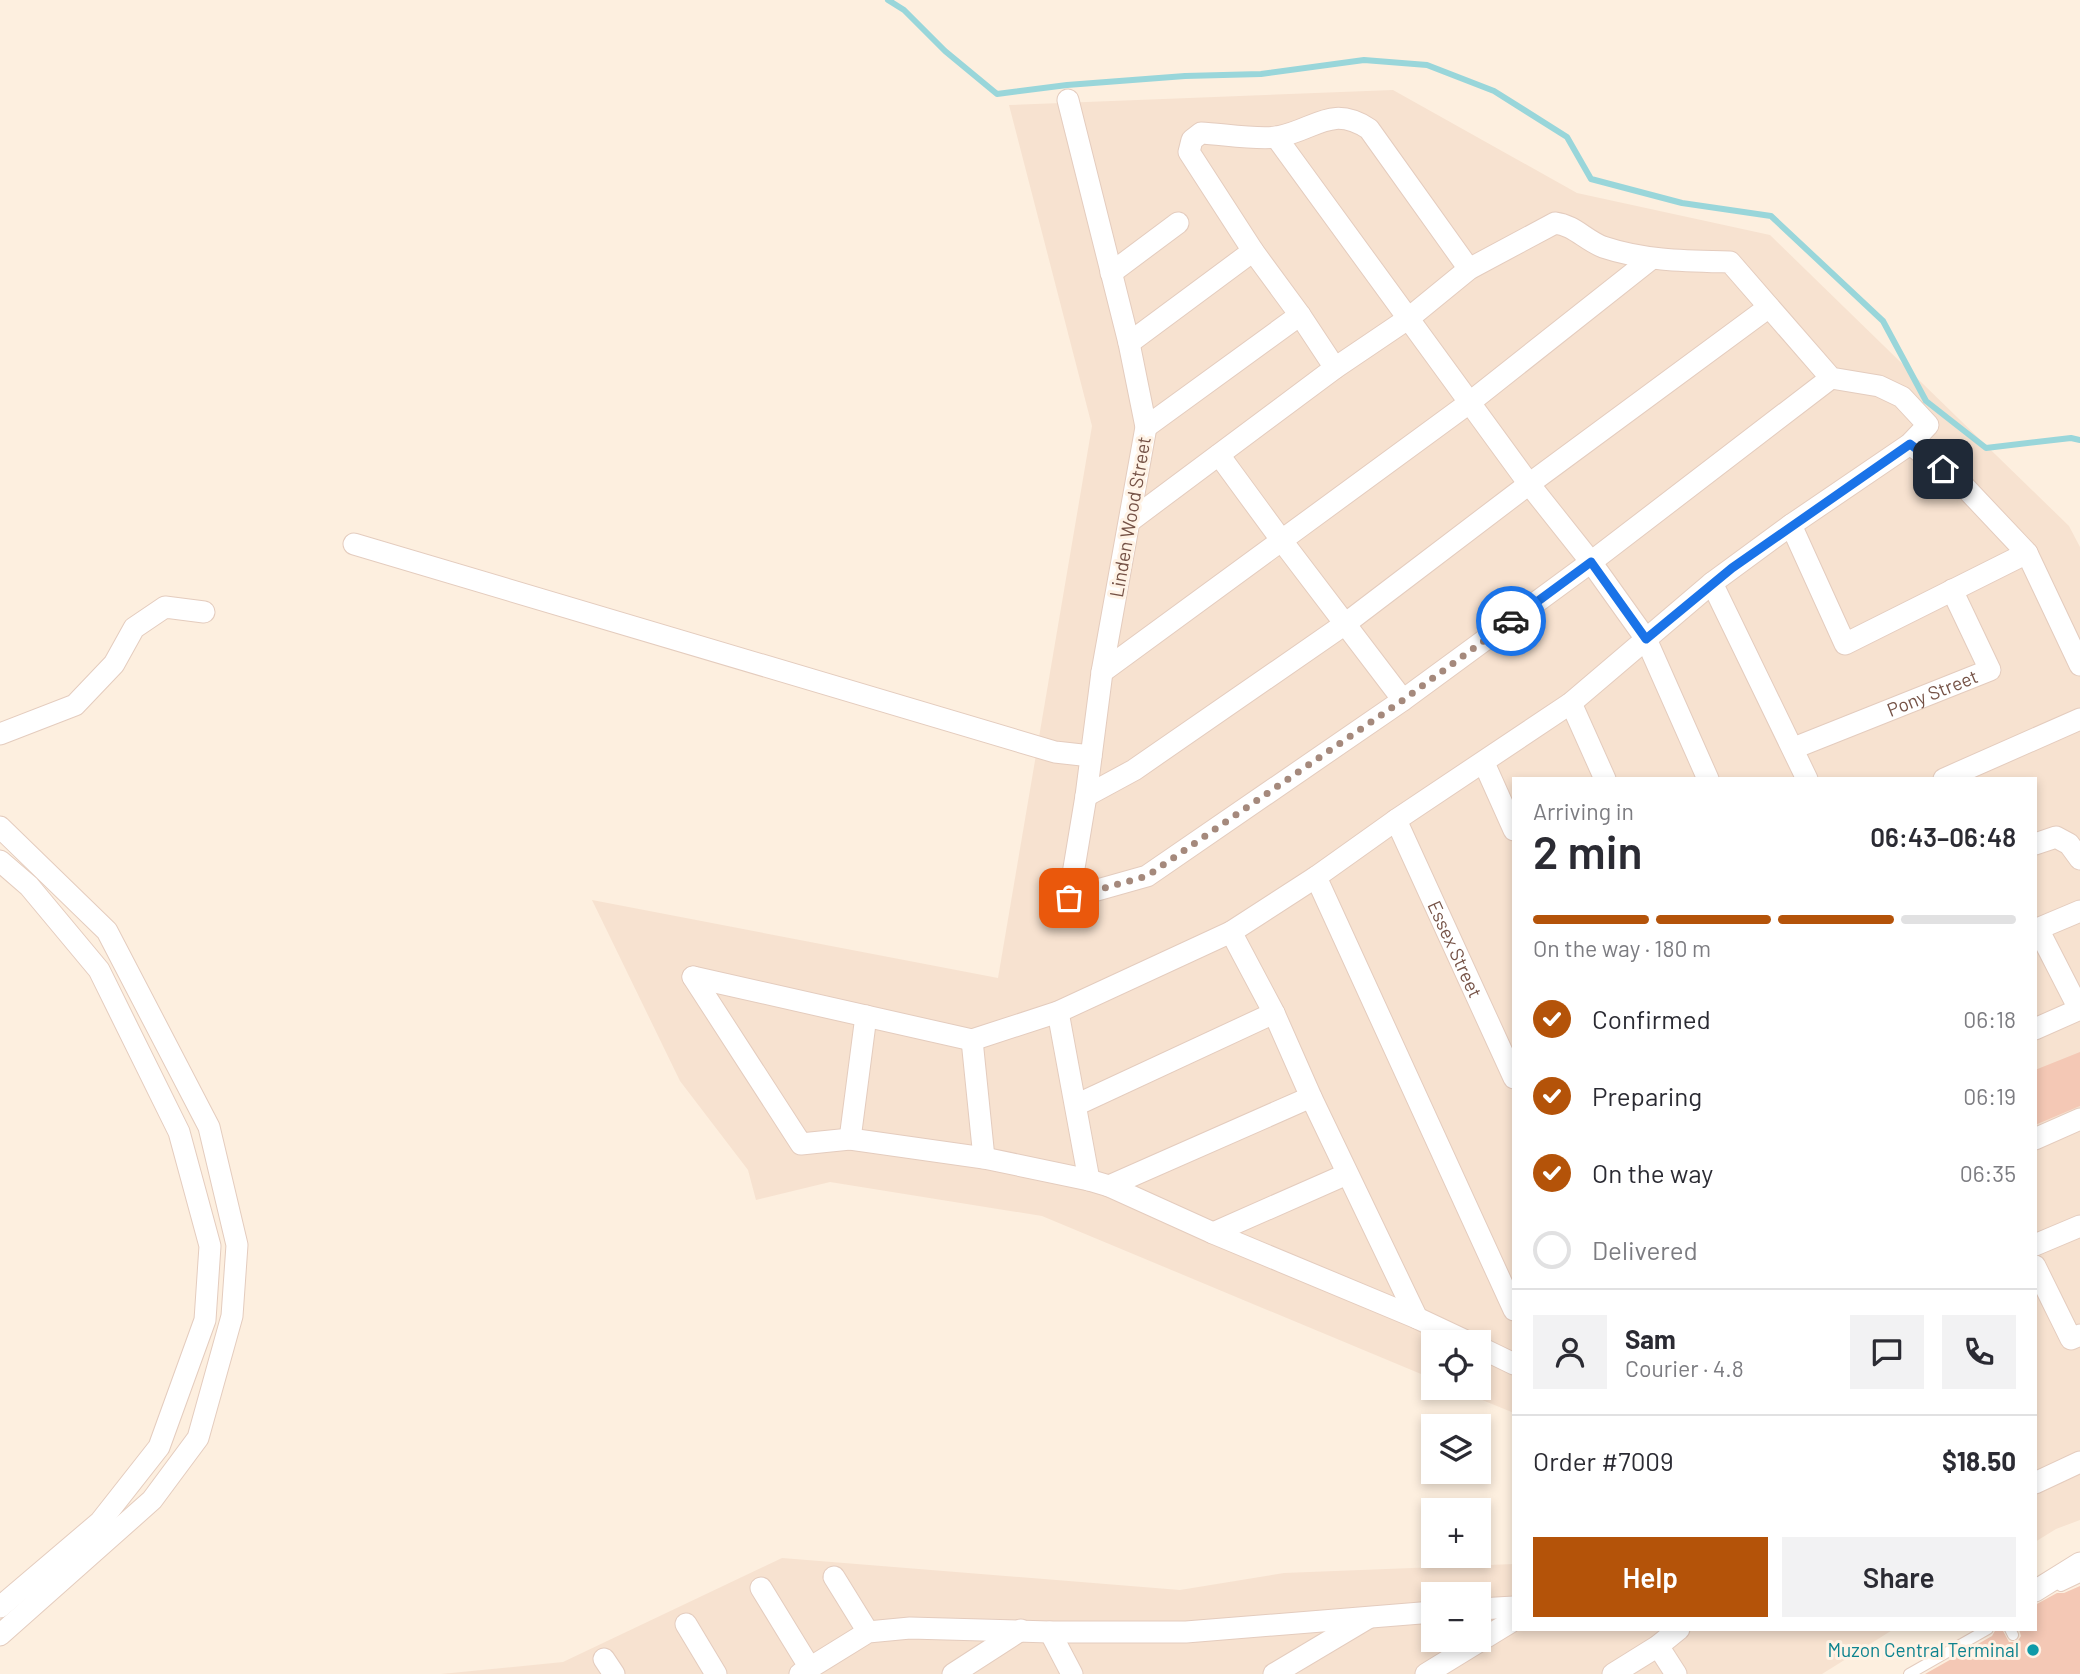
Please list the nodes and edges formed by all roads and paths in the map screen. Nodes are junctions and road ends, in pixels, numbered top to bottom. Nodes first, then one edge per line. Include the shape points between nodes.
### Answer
1 (1068, 100) dead end
2 (1276, 137) junction
3 (1178, 223) dead end
4 (1253, 251) junction
5 (1651, 259) junction
6 (1469, 270) junction
7 (1111, 273) junction
8 (1769, 307) junction
9 (1300, 315) junction
10 (1409, 318) junction
11 (1129, 343) junction
12 (1335, 369) junction
13 (1831, 378) junction
14 (1469, 403) junction
15 (1146, 427) junction
16 (1910, 444) junction
17 (1219, 455) junction
18 (1529, 484) junction
19 (1130, 521) junction
20 (1791, 525) junction
21 (1282, 541) junction
22 (355, 544) dead end
23 (2027, 553) junction
24 (1591, 562) junction
25 (1713, 583) junction
26 (1952, 590) junction
27 (204, 612) dead end
28 (1345, 624) junction
29 (1646, 639) junction
30 (2080, 665) edge
31 (1102, 672) junction
32 (1403, 700) junction
33 (1571, 704) junction
34 (2080, 719) edge
35 (0, 734) edge
36 (1794, 748) junction
37 (1091, 756) junction
38 (1484, 763) junction
39 (1604, 777) edge
40 (1707, 777) edge
41 (1806, 777) edge
42 (1949, 777) edge
43 (1086, 796) junction
44 (1396, 820) junction
45 (1512, 826) edge
46 (0, 827) edge
47 (2037, 843) edge
48 (2080, 859) edge
49 (0, 861) edge
50 (1316, 877) junction
51 (2080, 911) edge
52 (2037, 929) edge
53 (1231, 932) junction
54 (2080, 1009) edge
55 (1058, 1012) junction
56 (1274, 1013) junction
57 (866, 1016) junction
58 (2037, 1029) edge
59 (972, 1040) junction
60 (1512, 1075) edge
61 (1311, 1097) junction
62 (1076, 1105) junction
63 (2080, 1119) edge
64 (2037, 1138) edge
65 (850, 1139) junction
66 (984, 1158) junction
67 (1347, 1174) junction
68 (1099, 1183) junction
69 (2080, 1226) edge
70 (1213, 1233) junction
71 (2037, 1244) edge
72 (237, 1245) junction
73 (210, 1246) junction
74 (2037, 1270) edge
75 (1512, 1306) edge
76 (1417, 1318) junction
77 (1442, 1330) edge
78 (2080, 1335) edge
79 (1491, 1353) edge
80 (1512, 1363) edge
81 (2080, 1462) edge
82 (2037, 1482) edge
83 (2080, 1563) edge
84 (834, 1577) dead end
85 (2080, 1577) edge
86 (761, 1588) dead end
87 (2037, 1590) edge
88 (2037, 1601) edge
89 (1512, 1606) edge
90 (0, 1607) edge
91 (1491, 1608) edge
92 (1421, 1613) edge
93 (1373, 1616) junction
94 (1512, 1621) edge
95 (686, 1624) dead end
96 (1021, 1630) junction
97 (1677, 1631) edge
98 (1984, 1631) edge
99 (868, 1632) junction
100 (1050, 1632) junction
101 (0, 1635) edge
102 (1658, 1646) junction
103 (805, 1671) edge
104 (716, 1674) edge
105 (953, 1674) edge
106 (1072, 1674) edge
107 (1274, 1674) edge
108 (1426, 1674) edge
109 (1613, 1674) edge
110 (1676, 1674) edge
111 (1909, 1674) edge

1 - 7 street, Linden Wood Street
2 - 4 street via 1201,133 1192,140 1189,152
2 - 6 street via 1337,117 1353,119 1369,129
2 - 10 street
3 - 7 street
4 - 9 street
4 - 11 street
5 - 6 street via 1604,247 1568,224 1555,223
5 - 8 street via 1730,262
5 - 14 street
6 - 10 street
7 - 11 street, Linden Wood Street
8 - 13 street
8 - 18 street
9 - 12 street
9 - 15 street
10 - 12 street
10 - 14 street
11 - 15 street, Linden Wood Street
12 - 17 street
13 - 16 street via 1879,386 1902,397 1928,425
13 - 24 street
14 - 18 street
14 - 21 street
15 - 19 street, Linden Wood Street
16 - 20 street
16 - 23 street via 1960,482
17 - 19 street
17 - 21 street
18 - 24 street
18 - 28 street
19 - 31 street, Linden Wood Street
20 - 25 street
20 - 26 street via 1845,644
21 - 28 street
21 - 31 street
22 - 37 street via 1055,752
23 - 26 street
23 - 30 street
24 - 29 street
24 - 32 street
25 - 29 street
25 - 36 street
26 - 36 street, Pony Street via 1990,670
27 - 35 street via 165,607 134,628 114,664 75,705
28 - 32 street
28 - 43 street via 1134,770
29 - 33 street
29 - 40 street
31 - 37 street, Linden Wood Street
32 - 43 street, Linden Wood Street via 1147,876 1069,898
33 - 38 street
33 - 39 street
34 - 42 street
36 - 41 street
37 - 43 street, Linden Wood Street
38 - 44 street
38 - 45 street
44 - 50 street
44 - 60 street, Essex Street
46 - 72 street via 107,931 209,1127
47 - 48 street via 2056,837 2069,844
49 - 73 street via 29,886 100,970 179,1132
50 - 53 street
50 - 75 street
51 - 52 street
52 - 54 street
53 - 55 street
53 - 56 street
54 - 58 street
55 - 59 street
55 - 62 street
56 - 61 street
56 - 62 street
57 - 59 street
57 - 65 street
57 - 65 street via 693,977 801,1144
59 - 66 street
61 - 67 street
61 - 68 street
62 - 68 street
63 - 64 street
65 - 66 street
66 - 68 street
67 - 70 street
67 - 76 street
68 - 70 street
69 - 71 street
70 - 76 street
72 - 73 street
72 - 101 street via 232,1316 198,1438 152,1500
73 - 90 street via 205,1320 159,1447 100,1522
74 - 78 street via 2071,1339
76 - 77 street
79 - 80 street
81 - 82 street
83 - 87 street
84 - 99 street
85 - 88 lane
86 - 103 street
89 - 91 street
92 - 93 street
93 - 100 street via 1186,1632
93 - 107 street
94 - 108 street
95 - 104 street
96 - 99 street
96 - 100 street
96 - 105 street
97 - 102 street
98 - 111 lane
99 - 103 street
100 - 106 street
102 - 109 street
102 - 110 street

